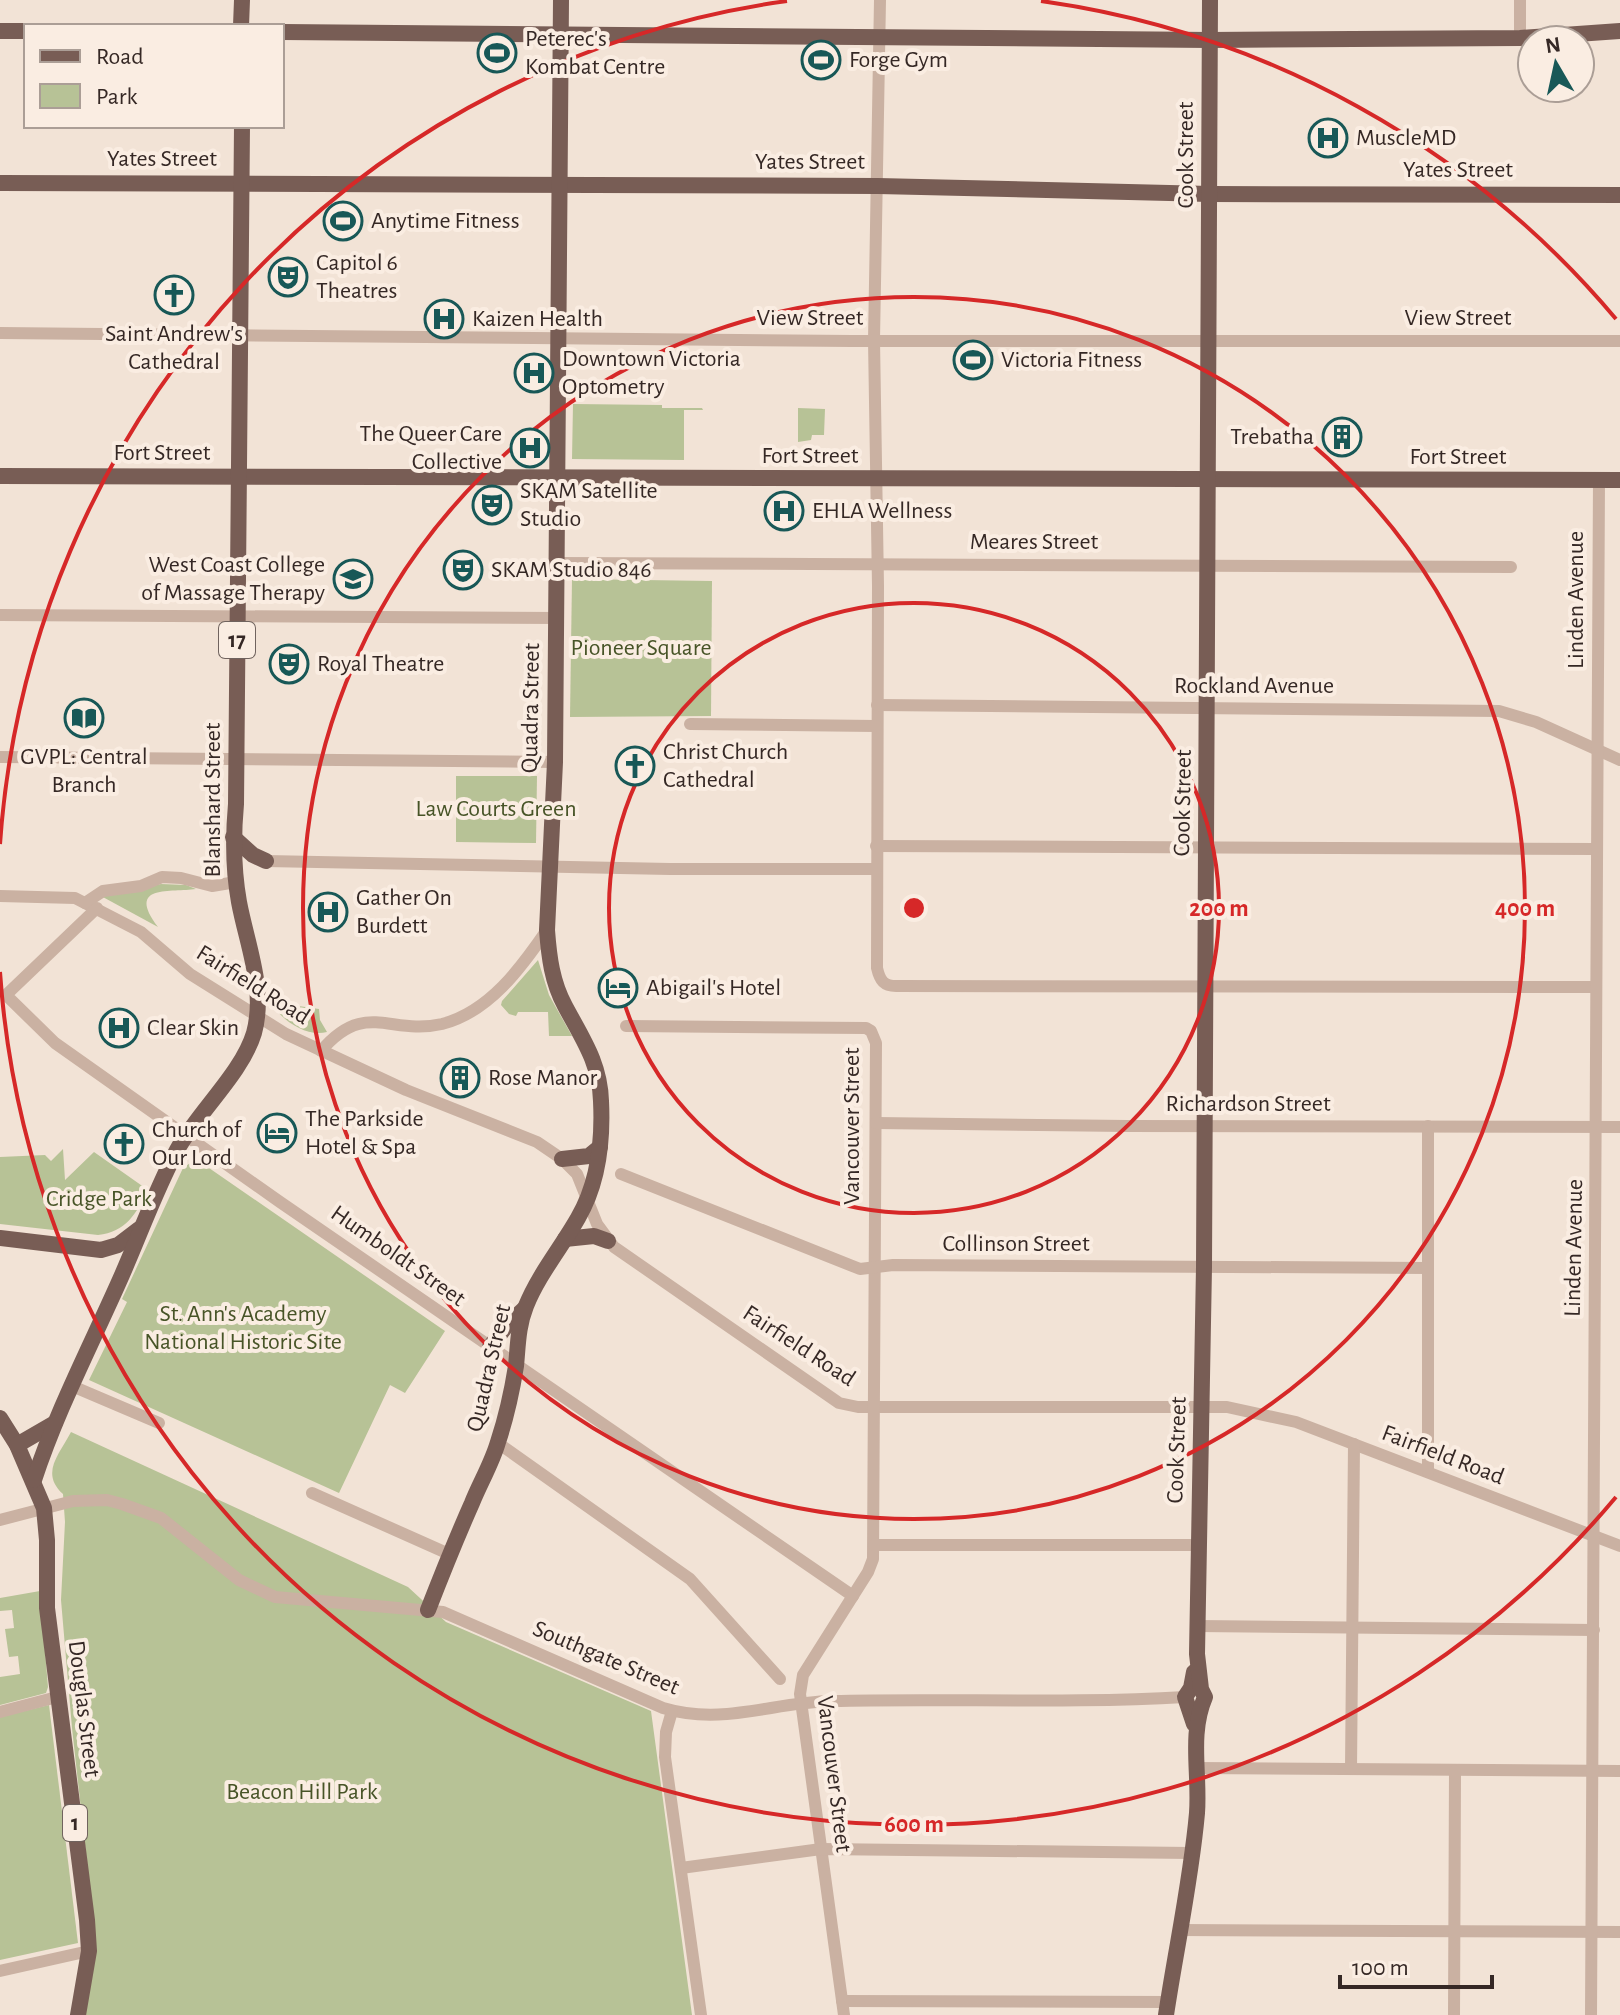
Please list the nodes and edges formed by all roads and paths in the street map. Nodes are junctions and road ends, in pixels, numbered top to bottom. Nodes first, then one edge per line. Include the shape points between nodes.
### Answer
1 (242, 0) edge
2 (561, 0) edge
3 (880, 0) edge
4 (1210, 0) edge
5 (1520, 0) edge
6 (241, 24) edge
7 (1520, 24) edge
8 (0, 31) edge
9 (24, 31) edge
10 (1620, 31) edge
11 (284, 32) edge
12 (1596, 33) edge
13 (561, 35) junction
14 (880, 37) junction
15 (1516, 38) edge
16 (1210, 40) junction
17 (242, 128) edge
18 (0, 183) edge
19 (242, 184) junction
20 (560, 185) junction
21 (878, 186) junction
22 (1210, 194) junction
23 (1620, 195) edge
24 (0, 333) edge
25 (241, 335) junction
26 (559, 338) junction
27 (874, 340) junction
28 (1210, 340) junction
29 (1620, 341) edge
30 (0, 476) edge
31 (239, 477) junction
32 (558, 479) junction
33 (876, 480) junction
34 (1599, 480) junction
35 (1620, 480) edge
36 (1207, 481) junction
37 (557, 563) junction
38 (878, 564) junction
39 (1207, 566) junction
40 (1511, 567) dead end
41 (0, 615) edge
42 (238, 615) junction
43 (557, 618) junction
44 (877, 705) junction
45 (1208, 708) junction
46 (690, 724) dead end
47 (876, 726) junction
48 (1598, 751) junction
49 (0, 757) edge
50 (236, 758) junction
51 (1620, 760) edge
52 (555, 762) junction
53 (233, 837) junction
54 (876, 846) junction
55 (1206, 847) junction
56 (1596, 849) junction
57 (266, 861) junction
58 (550, 866) junction
59 (876, 869) junction
60 (236, 882) junction
61 (0, 896) edge
62 (86, 903) junction
63 (547, 930) junction
64 (1205, 987) junction
65 (1595, 987) junction
66 (256, 1017) junction
67 (626, 1026) dead end
68 (321, 1051) junction
69 (876, 1123) junction
70 (1204, 1126) junction
71 (1428, 1126) junction
72 (1597, 1126) junction
73 (1620, 1127) edge
74 (186, 1135) junction
75 (600, 1147) junction
76 (562, 1159) junction
77 (621, 1174) dead end
78 (588, 1198) junction
79 (143, 1225) junction
80 (0, 1238) edge
81 (565, 1239) junction
82 (608, 1241) junction
83 (101, 1250) junction
84 (874, 1267) junction
85 (1204, 1267) junction
86 (1428, 1268) junction
87 (122, 1276) junction
88 (525, 1309) junction
89 (490, 1347) junction
90 (516, 1364) junction
91 (72, 1386) junction
92 (875, 1407) junction
93 (1203, 1408) junction
94 (0, 1418) edge
95 (55, 1423) junction
96 (159, 1423) dead end
97 (498, 1443) junction
98 (1354, 1444) junction
99 (17, 1445) junction
100 (1428, 1472) junction
101 (34, 1480) junction
102 (312, 1493) dead end
103 (44, 1508) junction
104 (0, 1520) edge
105 (1594, 1536) junction
106 (874, 1545) junction
107 (1197, 1545) junction
108 (1620, 1546) edge
109 (449, 1554) junction
110 (853, 1596) junction
111 (428, 1610) junction
112 (1197, 1626) junction
113 (1353, 1627) junction
114 (1594, 1630) junction
115 (780, 1679) dead end
116 (57, 1697) junction
117 (1193, 1697) junction
118 (801, 1704) junction
119 (672, 1711) junction
120 (0, 1712) edge
121 (1196, 1768) junction
122 (1351, 1769) junction
123 (1455, 1771) junction
124 (1593, 1771) junction
125 (1620, 1771) edge
126 (821, 1849) junction
127 (1191, 1853) junction
128 (681, 1868) junction
129 (1179, 1930) junction
130 (1454, 1930) junction
131 (1591, 1932) junction
132 (1620, 1932) edge
133 (89, 1951) junction
134 (0, 1971) edge
135 (843, 2008) edge
136 (1167, 2009) edge
137 (78, 2015) edge
138 (701, 2015) edge
139 (1454, 2015) edge
140 (1591, 2015) edge

1 - 6 main road
2 - 13 main road, Quadra Street
3 - 14 street
4 - 16 main road, Cook Street
5 - 7 street
8 - 9 main road
10 - 12 main road
11 - 13 main road
13 - 14 main road
13 - 20 main road, Quadra Street
14 - 16 main road
14 - 21 street
15 - 16 main road
16 - 22 main road, Cook Street
17 - 19 main road, Blanshard Street / 17
18 - 19 main road, Yates Street
19 - 20 main road, Yates Street
19 - 25 main road, Blanshard Street / 17
20 - 21 main road, Yates Street
20 - 26 main road, Quadra Street
21 - 22 main road, Yates Street
21 - 27 street
22 - 23 main road, Yates Street
22 - 28 main road, Cook Street
24 - 25 street, View Street
25 - 26 street, View Street
25 - 31 main road, Blanshard Street / 17
26 - 27 street, View Street
26 - 32 main road, Quadra Street
27 - 28 street, View Street
27 - 33 street
28 - 29 street, View Street
28 - 36 main road, Cook Street
30 - 31 main road, Fort Street
31 - 32 main road, Fort Street
31 - 42 main road, Blanshard Street / 17
32 - 33 main road, Fort Street
32 - 37 main road, Quadra Street
33 - 36 main road, Fort Street
33 - 38 street
34 - 35 main road, Fort Street
34 - 36 main road, Fort Street
34 - 48 street, Linden Avenue
36 - 39 main road, Cook Street
37 - 38 street, Meares Street
37 - 43 main road, Quadra Street
38 - 39 street, Meares Street
38 - 44 street
39 - 40 street, Meares Street
39 - 45 main road, Cook Street
41 - 42 street
42 - 43 street
42 - 50 main road, Blanshard Street / 17
43 - 52 main road, Quadra Street
44 - 45 street, Rockland Avenue
44 - 47 street
45 - 48 street, Rockland Avenue via 1499,711
45 - 55 main road, Cook Street
46 - 47 street
47 - 54 street
48 - 51 street, Rockland Avenue
48 - 56 street, Linden Avenue
49 - 50 street
50 - 52 street
50 - 53 main road, Blanshard Street / 17
52 - 58 main road, Quadra Street
53 - 57 main road
53 - 60 main road, Blanshard Street / 17
54 - 55 street
54 - 59 street
55 - 56 street
55 - 64 main road, Cook Street
56 - 65 street, Linden Avenue
57 - 58 street
57 - 60 main road
58 - 59 street
58 - 63 main road, Quadra Street
59 - 64 street via 877,968 885,985
60 - 62 street via 212,886 162,877 103,891
60 - 66 main road, Blanshard Street / 17 via 257,984
61 - 62 street
62 - 66 street, Fairfield Road via 141,932 190,974
62 - 74 street, Humboldt Street via 6,995 55,1043
63 - 68 street via 507,982 461,1017 430,1025 355,1024
63 - 75 main road, Quadra Street via 554,981 588,1044 599,1077
64 - 65 street
64 - 70 main road, Cook Street
65 - 72 street, Linden Avenue
66 - 68 street, Fairfield Road
66 - 74 main road, Blanshard Street / 17 via 240,1062
67 - 69 street, Vancouver Street via 871,1031 876,1043
68 - 76 street, Fairfield Road via 519,1134
69 - 70 street, Richardson Street
69 - 84 street, Vancouver Street
70 - 71 street, Richardson Street
70 - 85 main road, Cook Street
71 - 72 street, Richardson Street
71 - 86 street
72 - 73 street, Richardson Street
72 - 105 street, Linden Avenue
74 - 79 main road, Blanshard Street / 17
74 - 89 street, Humboldt Street
75 - 76 main road via 589,1156
75 - 78 main road, Quadra Street
76 - 78 street, Fairfield Road via 580,1178
77 - 84 street, Collinson Street via 854,1267
78 - 81 main road, Quadra Street
78 - 82 street, Fairfield Road
79 - 83 main road via 118,1245
79 - 87 main road, Blanshard Street
80 - 83 main road
81 - 82 main road via 594,1236
81 - 88 main road, Quadra Street
82 - 92 street, Fairfield Road via 831,1399
83 - 87 main road
84 - 85 street, Collinson Street
84 - 92 street, Vancouver Street
85 - 86 street, Collinson Street
85 - 93 main road, Cook Street
86 - 100 street
87 - 91 main road, Blanshard Street
88 - 89 main road
88 - 90 main road, Quadra Street
89 - 90 street, Humboldt Street
90 - 97 main road, Quadra Street
90 - 110 street, Humboldt Street
91 - 95 main road, Blanshard Street
91 - 96 street
92 - 93 street, Fairfield Road
92 - 106 street, Vancouver Street
93 - 98 street, Fairfield Road via 1274,1415
93 - 107 main road, Cook Street
94 - 99 main road, Douglas Street / 1
95 - 99 main road
95 - 101 main road, Blanshard Street
97 - 109 main road, Quadra Street
97 - 115 street via 690,1579
98 - 100 street, Fairfield Road
98 - 113 street
99 - 101 main road, Douglas Street / 1
100 - 105 street, Fairfield Road
101 - 103 main road, Douglas Street / 1
102 - 109 street
103 - 104 street, Southgate Street
103 - 111 street, Southgate Street via 92,1499 143,1510 178,1530 239,1580 275,1597
103 - 116 main road, Douglas Street / 1
105 - 108 street, Fairfield Road
105 - 114 street, Linden Avenue
106 - 107 street
106 - 110 street, Vancouver Street via 872,1565
107 - 112 main road, Cook Street
109 - 111 main road, Quadra Street
110 - 118 street, Vancouver Street via 803,1675
111 - 119 street, Southgate Street
112 - 113 street
112 - 117 main road, Cook Street
113 - 114 street
113 - 122 street
114 - 124 street, Linden Avenue
116 - 120 street
116 - 133 main road, Douglas Street / 1
117 - 118 street, Southgate Street
117 - 121 main road, Cook Street
118 - 119 street, Southgate Street via 724,1716
118 - 126 street, Vancouver Street
119 - 128 street via 665,1749
121 - 122 street
121 - 127 main road, Cook Street
122 - 123 street
123 - 124 street
123 - 130 street
124 - 125 street
124 - 131 street, Linden Avenue
126 - 127 street
126 - 128 street
126 - 135 street, Vancouver Street
127 - 129 main road, Cook Street
128 - 138 street
129 - 130 street
129 - 136 main road, Cook Street
130 - 131 street
130 - 139 street
131 - 132 street
131 - 140 street, Linden Avenue
133 - 134 street
133 - 137 main road, Douglas Street / 1
135 - 136 street via 903,2004

